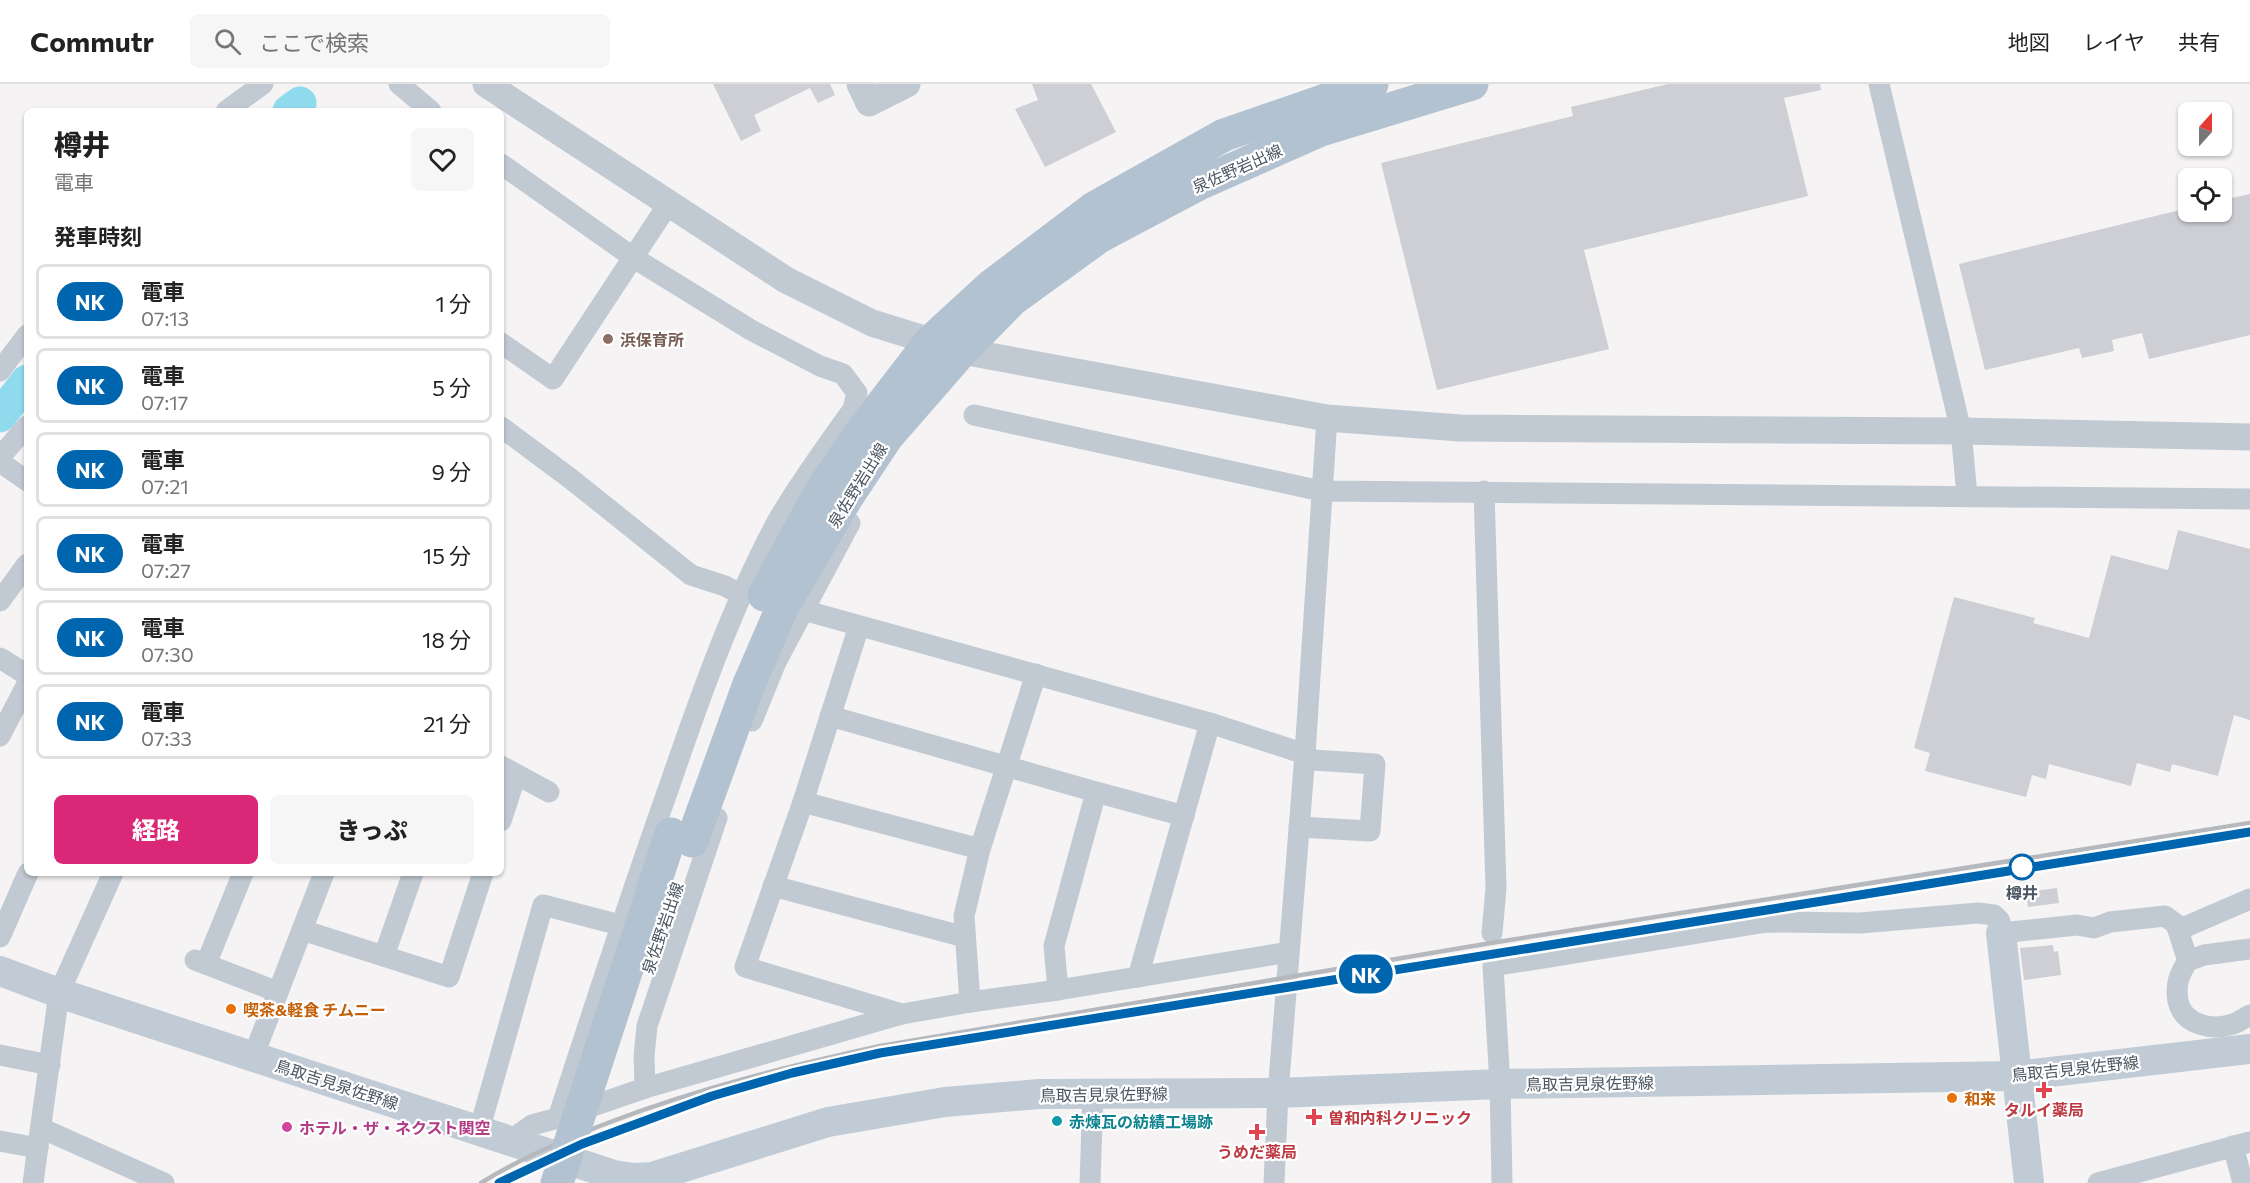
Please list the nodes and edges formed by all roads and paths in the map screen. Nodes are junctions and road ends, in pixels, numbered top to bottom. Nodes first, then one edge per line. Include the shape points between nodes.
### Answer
1 (263, 84) edge
2 (399, 84) edge
3 (486, 84) edge
4 (860, 84) edge
5 (907, 84) edge
6 (1372, 84) edge
7 (1472, 84) edge
8 (1879, 84) edge
9 (230, 108) edge
10 (427, 108) edge
11 (504, 166) edge
12 (669, 203) junction
13 (634, 258) junction
14 (24, 339) edge
15 (930, 342) junction
16 (504, 345) edge
17 (962, 351) junction
18 (0, 371) edge
19 (974, 415) dead end
20 (904, 417) junction
21 (1327, 418) junction
22 (24, 429) edge
23 (504, 429) edge
24 (1960, 431) junction
25 (2250, 437) edge
26 (0, 457) edge
27 (0, 462) edge
28 (24, 479) edge
29 (1321, 491) junction
30 (1484, 491) junction
31 (1966, 495) junction
32 (2250, 499) edge
33 (24, 568) edge
34 (742, 595) junction
35 (0, 601) edge
36 (803, 610) junction
37 (859, 626) junction
38 (0, 658) edge
39 (24, 673) edge
40 (1036, 674) junction
41 (24, 690) edge
42 (830, 716) junction
43 (1210, 723) junction
44 (0, 736) edge
45 (1305, 753) junction
46 (1007, 766) junction
47 (509, 770) edge
48 (549, 792) dead end
49 (1096, 792) junction
50 (504, 801) edge
51 (803, 802) junction
52 (1184, 816) junction
53 (1299, 827) junction
54 (681, 838) junction
55 (980, 849) junction
56 (27, 876) edge
57 (112, 876) edge
58 (242, 876) edge
59 (323, 876) edge
60 (412, 876) edge
61 (482, 876) edge
62 (773, 886) junction
63 (2250, 899) edge
64 (620, 925) junction
65 (302, 930) junction
66 (2178, 930) junction
67 (1492, 933) dead end
68 (2001, 933) junction
69 (0, 937) edge
70 (965, 937) junction
71 (2250, 949) edge
72 (1289, 952) junction
73 (384, 956) junction
74 (2188, 961) junction
75 (0, 971) edge
76 (1138, 977) junction
77 (1058, 990) junction
78 (278, 992) junction
79 (59, 993) junction
80 (970, 1002) junction
81 (902, 1014) junction
82 (2250, 1015) edge
83 (2250, 1049) edge
84 (0, 1055) edge
85 (253, 1057) junction
86 (50, 1065) junction
87 (2016, 1076) junction
88 (1500, 1084) junction
89 (645, 1088) junction
90 (1278, 1092) junction
91 (1093, 1093) junction
92 (558, 1118) junction
93 (478, 1131) junction
94 (40, 1138) junction
95 (0, 1141) edge
96 (509, 1141) junction
97 (2242, 1144) edge
98 (2128, 1179) edge
99 (634, 1181) edge
100 (33, 1183) edge
101 (164, 1183) edge
102 (557, 1183) edge
103 (580, 1183) edge
104 (1090, 1183) edge
105 (1274, 1183) edge
106 (1502, 1183) edge
107 (2029, 1183) edge
108 (2098, 1183) edge
109 (2243, 1183) edge

1 - 9 street
2 - 10 street
3 - 12 street
4 - 5 street via 869,103
6 - 15 main road, 泉佐野岩出線 via 1224,135 1094,208 991,286
7 - 17 main road, 泉佐野岩出線 via 1321,130 1199,184 1099,237 1012,300
8 - 24 street
11 - 13 street
12 - 13 street
12 - 15 street via 786,280 872,323
13 - 16 street via 553,378
13 - 34 street via 751,330 843,374 857,393 854,409 778,521
14 - 18 street
15 - 17 street
15 - 54 main road, 泉佐野岩出線 via 822,489 763,597 727,679
17 - 20 main road, 泉佐野岩出線
17 - 21 street
19 - 29 street
20 - 36 street
20 - 54 main road, 泉佐野岩出線 via 846,499 782,608
21 - 24 street via 1460,428
21 - 29 street
22 - 26 street
23 - 34 street via 691,575
24 - 25 street
24 - 31 street
27 - 28 street
29 - 30 street
29 - 45 street
30 - 31 street
30 - 67 street via 1496,888
31 - 32 street
33 - 35 street
34 - 64 street via 690,724
36 - 37 street
36 - 89 street via 776,662 741,748 647,1026
37 - 40 street
37 - 42 street
38 - 39 street
40 - 43 street
40 - 46 street
41 - 44 street
42 - 46 street
42 - 51 street
43 - 45 street
43 - 52 street
45 - 53 street
45 - 53 street via 1313,760 1375,764 1371,820 1370,831
46 - 49 street
46 - 55 street
47 - 48 street
47 - 50 street
49 - 52 street
49 - 77 street via 1054,946
51 - 55 street
51 - 62 street
52 - 76 street
53 - 72 street
54 - 102 main road, 泉佐野岩出線, bridge
54 - 103 main road, 泉佐野岩出線
55 - 70 street via 964,916
56 - 69 street
57 - 79 street
58 - 78 street via 200,962
59 - 65 street
60 - 73 street
61 - 73 street via 449,977
62 - 70 street
62 - 81 street via 745,967
63 - 66 street
64 - 92 street
64 - 93 street via 543,905
65 - 73 street
65 - 78 street
66 - 68 street via 2165,916 2110,921 2094,928 2077,925
66 - 74 street
68 - 87 main road
68 - 88 street via 2000,921 1994,915 1978,913 1860,923 1767,922 1493,966
70 - 80 street
71 - 74 street
72 - 76 street
72 - 90 street
74 - 82 street via 2177,982 2180,1011 2190,1021 2204,1026 2231,1024
75 - 79 main road, 鳥取吉見泉佐野線
76 - 77 street
77 - 80 street
78 - 85 street
79 - 85 main road, 鳥取吉見泉佐野線
79 - 86 street
80 - 81 street
81 - 89 street
83 - 87 main road, 鳥取吉見泉佐野線
84 - 86 street
85 - 93 main road, 鳥取吉見泉佐野線
86 - 94 street
87 - 88 main road, 鳥取吉見泉佐野線
87 - 107 main road
88 - 90 main road, 鳥取吉見泉佐野線
88 - 106 street
89 - 92 street
90 - 91 main road, 鳥取吉見泉佐野線
90 - 105 street
91 - 99 main road, 鳥取吉見泉佐野線 via 945,1102 828,1122
91 - 104 street
92 - 96 street via 532,1125
93 - 96 main road, 鳥取吉見泉佐野線
94 - 95 street
94 - 100 street
94 - 101 street
96 - 99 main road, 鳥取吉見泉佐野線
97 - 98 street
97 - 109 street
98 - 108 street

